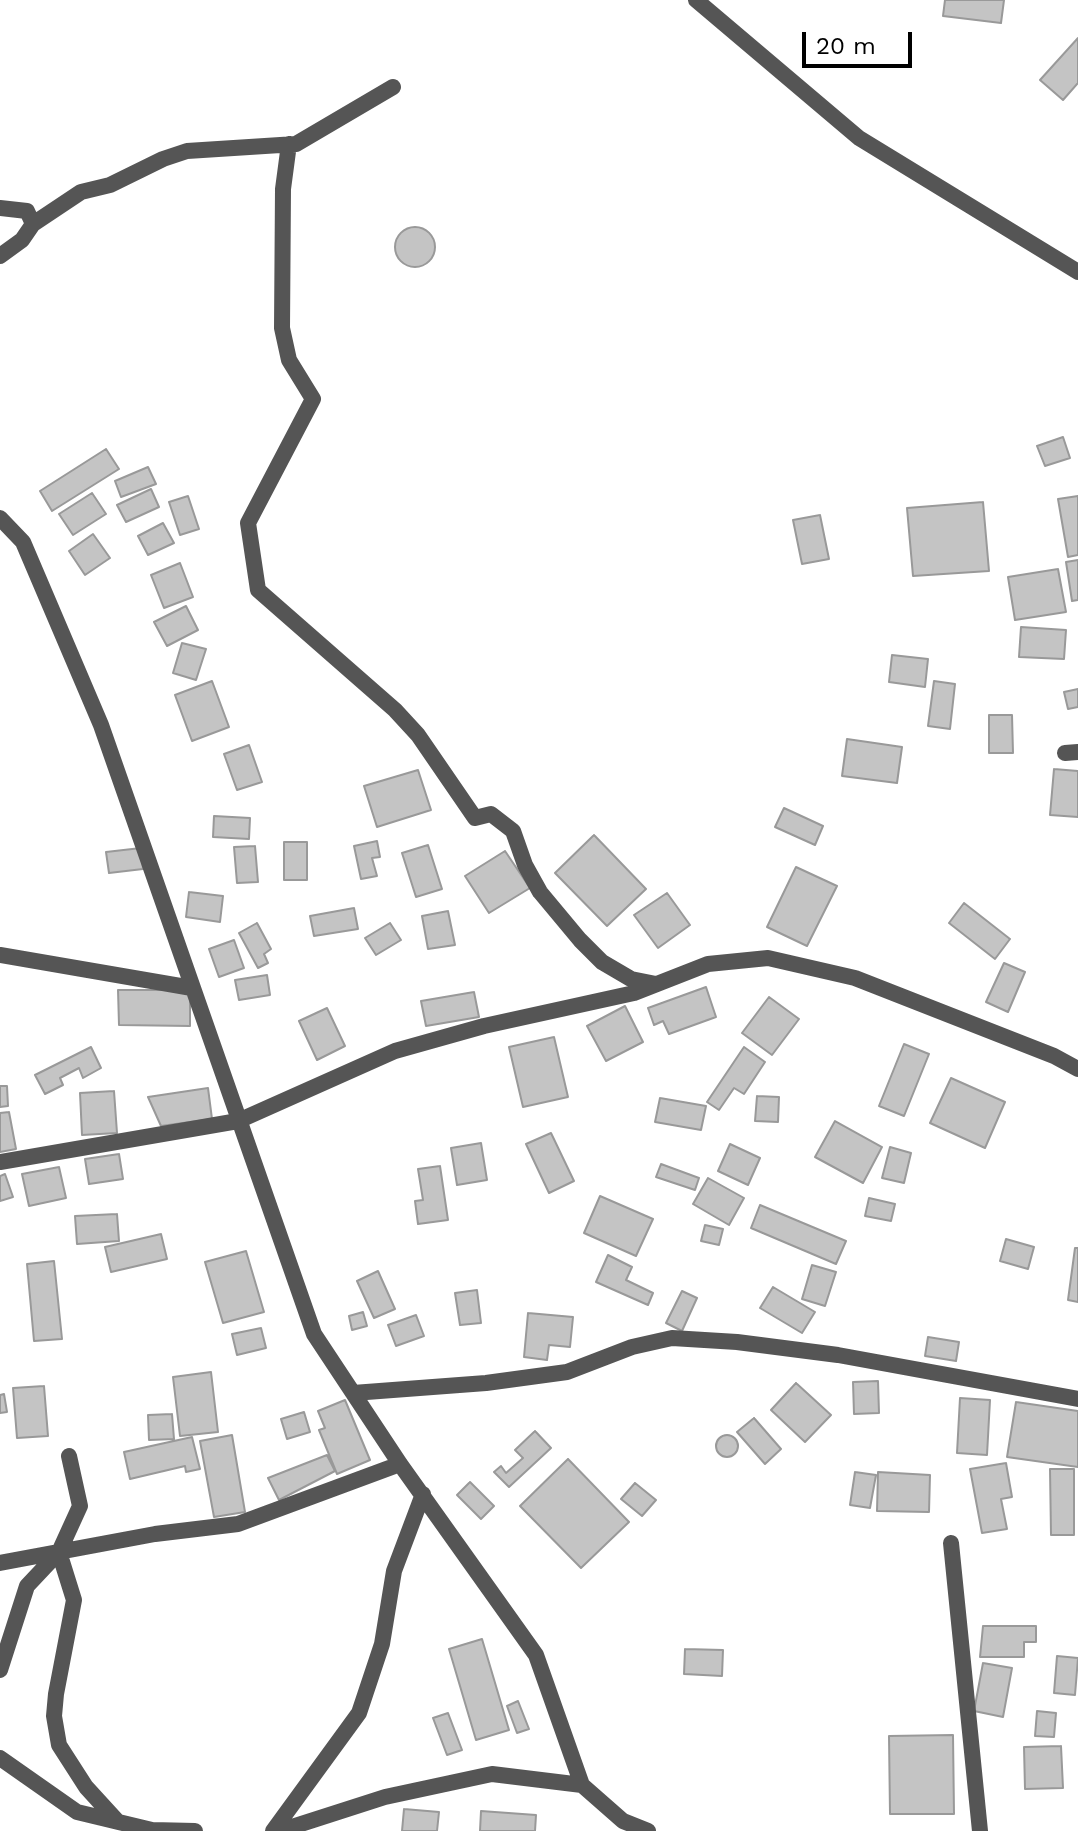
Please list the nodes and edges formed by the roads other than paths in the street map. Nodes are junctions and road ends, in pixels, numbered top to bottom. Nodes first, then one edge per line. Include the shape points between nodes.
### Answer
1 (696, 0) edge
2 (393, 87) dead end
3 (289, 144) junction
4 (0, 208) edge
5 (33, 224) junction
6 (0, 256) edge
7 (1078, 272) edge
8 (0, 518) edge
9 (0, 955) edge
10 (656, 984) junction
11 (192, 988) junction
12 (1078, 1069) edge
13 (238, 1121) junction
14 (0, 1162) edge
15 (353, 1393) junction
16 (1078, 1399) edge
17 (69, 1456) dead end
18 (400, 1464) junction
19 (423, 1494) junction
20 (951, 1543) dead end
21 (59, 1552) junction
22 (0, 1563) edge
23 (0, 1670) edge
24 (0, 1758) edge
25 (582, 1785) junction
26 (118, 1822) junction
27 (195, 1831) edge
28 (276, 1831) edge
29 (648, 1831) edge
30 (980, 1831) edge

1 - 7 street via 859,138
2 - 3 street
3 - 5 street via 187,151 81,192
3 - 10 street via 283,189 282,328 289,360 313,399 248,523 258,590 395,710 475,818 491,814 513,831 540,892 602,962 631,979
4 - 5 street via 27,211
5 - 6 street
8 - 11 street via 23,542 101,725
9 - 11 street
10 - 12 street via 708,964 768,958 855,978
10 - 13 street via 395,1051
11 - 13 street
13 - 14 street
13 - 15 street via 314,1334
15 - 16 street via 567,1372 672,1338 838,1355
15 - 18 street
17 - 21 street via 80,1506
18 - 19 street
18 - 21 street via 238,1524
19 - 25 street via 536,1655
19 - 28 street via 394,1571 382,1644 359,1713
20 - 30 street
21 - 22 street
21 - 23 street via 27,1586
21 - 26 street via 74,1600 56,1694 59,1745 86,1787
24 - 26 street via 77,1812
25 - 28 street via 492,1774 385,1797
25 - 29 street via 623,1821
26 - 27 street

